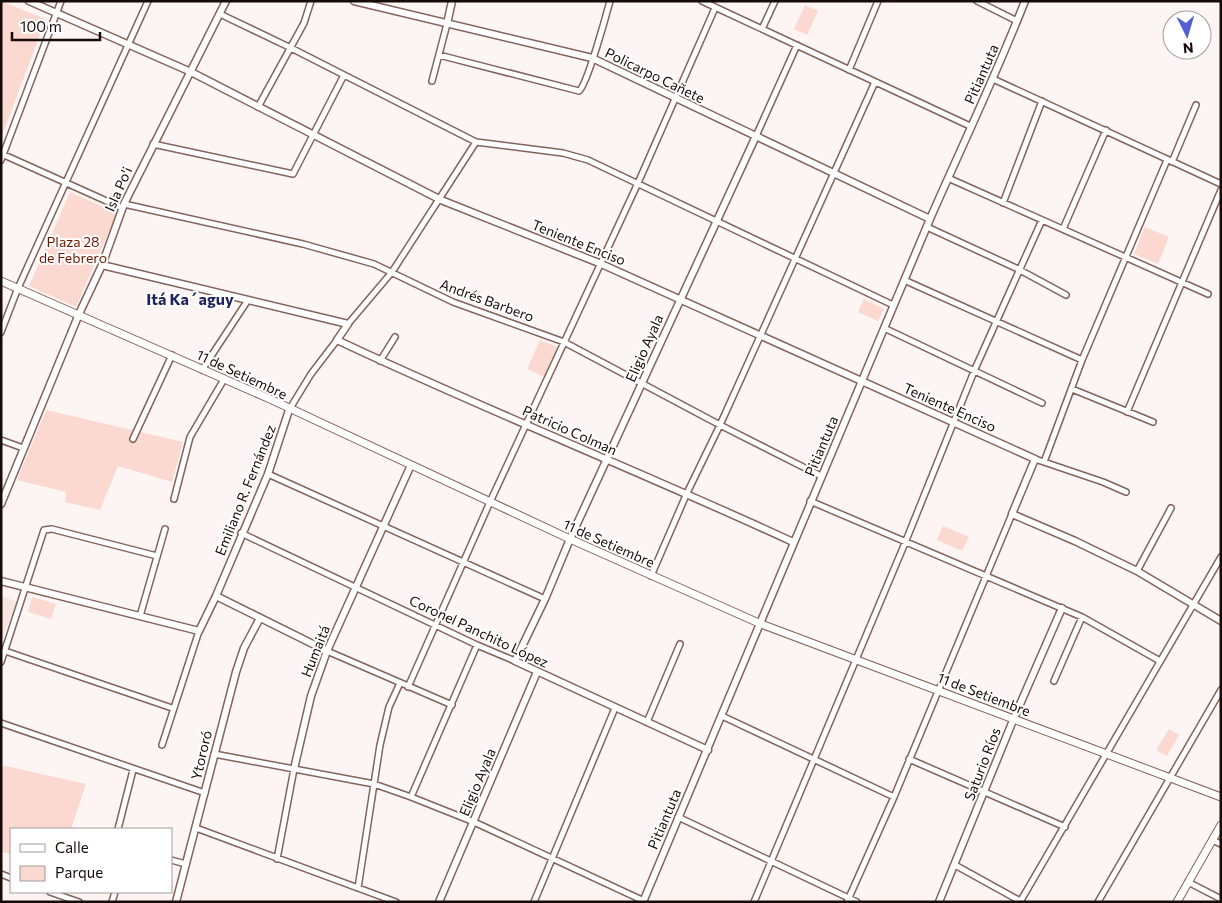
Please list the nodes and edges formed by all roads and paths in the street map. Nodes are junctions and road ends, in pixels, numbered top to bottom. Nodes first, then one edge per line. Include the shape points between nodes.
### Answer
1 (30, 1) edge
2 (61, 1) edge
3 (148, 1) edge
4 (226, 1) edge
5 (311, 1) edge
6 (354, 1) edge
7 (452, 1) edge
8 (610, 1) edge
9 (702, 1) edge
10 (775, 1) edge
11 (878, 1) edge
12 (977, 1) edge
13 (1025, 1) edge
14 (380, 4) edge
15 (715, 8) junction
16 (56, 13) junction
17 (220, 14) junction
18 (1017, 21) junction
19 (447, 24) junction
20 (762, 29) junction
21 (128, 44) junction
22 (797, 45) junction
23 (292, 48) junction
24 (439, 55) junction
25 (592, 58) junction
26 (850, 70) junction
27 (191, 72) junction
28 (344, 74) junction
29 (993, 79) junction
30 (432, 81) dead end
31 (875, 82) junction
32 (676, 98) junction
33 (1042, 101) junction
34 (1196, 105) dead end
35 (258, 107) junction
36 (970, 126) junction
37 (1106, 130) junction
38 (315, 134) junction
39 (756, 136) junction
40 (476, 142) junction
41 (153, 144) junction
42 (2, 156) edge
43 (1170, 161) junction
44 (834, 174) junction
45 (948, 178) junction
46 (68, 182) junction
47 (638, 183) junction
48 (1221, 184) edge
49 (1221, 190) edge
50 (441, 200) junction
51 (1003, 202) junction
52 (123, 206) junction
53 (930, 218) junction
54 (1042, 220) junction
55 (716, 222) junction
56 (927, 227) junction
57 (1063, 229) junction
58 (794, 258) junction
59 (1125, 258) junction
60 (599, 263) junction
61 (102, 266) junction
62 (1018, 269) junction
63 (392, 272) junction
64 (904, 280) junction
65 (1, 281) edge
66 (1181, 282) junction
67 (18, 288) junction
68 (1208, 294) dead end
69 (1066, 295) dead end
70 (680, 299) junction
71 (248, 300) junction
72 (893, 305) junction
73 (79, 314) junction
74 (996, 321) junction
75 (348, 324) junction
76 (884, 328) junction
77 (1, 332) edge
78 (760, 336) junction
79 (396, 337) dead end
80 (337, 340) junction
81 (564, 342) junction
82 (172, 356) junction
83 (1082, 360) junction
84 (380, 361) junction
85 (975, 369) junction
86 (202, 370) junction
87 (223, 381) junction
88 (862, 381) junction
89 (642, 383) junction
90 (1072, 389) junction
91 (1042, 403) dead end
92 (289, 410) junction
93 (1127, 412) junction
94 (953, 422) junction
95 (1153, 422) dead end
96 (527, 424) junction
97 (720, 426) junction
98 (134, 438) dead end
99 (1, 440) edge
100 (23, 448) junction
101 (1034, 459) junction
102 (607, 460) junction
103 (1044, 462) junction
104 (411, 465) junction
105 (268, 474) junction
106 (822, 476) junction
107 (1126, 492) dead end
108 (686, 493) junction
109 (174, 499) dead end
110 (490, 502) junction
111 (810, 502) junction
112 (1, 504) edge
113 (1171, 508) dead end
114 (1012, 514) junction
115 (384, 528) junction
116 (165, 529) dead end
117 (241, 534) junction
118 (570, 540) junction
119 (793, 542) junction
120 (905, 543) junction
121 (157, 556) junction
122 (1221, 557) edge
123 (464, 564) junction
124 (1137, 571) junction
125 (652, 576) junction
126 (985, 577) junction
127 (1, 581) edge
128 (25, 588) junction
129 (355, 589) junction
130 (216, 596) junction
131 (545, 600) junction
132 (1193, 605) junction
133 (1062, 608) junction
134 (140, 616) junction
135 (1082, 617) junction
136 (260, 618) junction
137 (1221, 621) edge
138 (761, 624) junction
139 (436, 626) junction
140 (198, 631) junction
141 (680, 644) dead end
142 (477, 645) junction
143 (5, 651) junction
144 (327, 651) junction
145 (856, 659) junction
146 (515, 660) junction
147 (1160, 661) junction
148 (1, 662) edge
149 (537, 672) junction
150 (1054, 681) dead end
151 (400, 682) junction
152 (408, 687) junction
153 (938, 690) junction
154 (1221, 690) edge
155 (452, 705) junction
156 (172, 708) junction
157 (615, 708) junction
158 (722, 716) junction
159 (1014, 718) junction
160 (647, 722) junction
161 (1, 723) edge
162 (162, 745) dead end
163 (708, 750) junction
164 (1108, 753) junction
165 (214, 754) junction
166 (909, 758) junction
167 (814, 759) junction
168 (294, 769) junction
169 (133, 770) junction
170 (1169, 777) junction
171 (374, 784) junction
172 (986, 791) junction
173 (205, 793) junction
174 (411, 796) junction
175 (894, 797) junction
176 (1221, 797) edge
177 (678, 817) junction
178 (474, 822) junction
179 (1221, 825) edge
180 (1065, 827) junction
181 (118, 828) edge
182 (196, 828) junction
183 (1212, 840) junction
184 (1221, 844) edge
185 (277, 859) junction
186 (172, 860) edge
187 (551, 860) junction
188 (771, 860) junction
189 (186, 864) junction
190 (955, 865) junction
191 (1188, 882) junction
192 (358, 888) junction
193 (53, 893) edge
194 (848, 899) edge
195 (1221, 899) edge
196 (1021, 901) edge
197 (78, 902) edge
198 (176, 902) edge
199 (396, 902) edge
200 (439, 902) edge
201 (534, 902) edge
202 (644, 902) edge
203 (754, 902) edge
204 (857, 902) edge
205 (940, 902) edge
206 (1098, 902) edge
207 (1176, 902) edge

1 - 16 street, Teniente Enciso
2 - 16 street
3 - 21 street
4 - 17 street, Isla Po'i
5 - 23 street
6 - 14 street, Policarpo Cañete
7 - 19 street
8 - 25 street
9 - 15 street
10 - 20 street
11 - 26 street
12 - 18 street
13 - 18 street, Pitiantuta
14 - 19 street, Policarpo Cañete
15 - 20 street
15 - 32 street
16 - 21 street, Teniente Enciso
16 - 42 street
17 - 23 street
17 - 27 street, Isla Po'i
18 - 29 street, Pitiantuta
19 - 24 street
19 - 25 street, Policarpo Cañete
20 - 22 street
21 - 27 street, Teniente Enciso
21 - 46 street
22 - 26 street
22 - 39 street, Eligio Ayala
23 - 28 street
23 - 35 street
24 - 25 street via 578,90 583,87
24 - 30 street
25 - 32 street, Policarpo Cañete
26 - 31 street
27 - 35 street, Teniente Enciso
27 - 41 street, Isla Po'i
28 - 38 street
28 - 40 street
29 - 33 street
29 - 36 street, Pitiantuta
31 - 36 street
31 - 44 street
32 - 39 street, Policarpo Cañete
32 - 47 street
33 - 37 street
33 - 51 street
34 - 43 street
35 - 38 street, Teniente Enciso
36 - 45 street, Pitiantuta
37 - 43 street
37 - 57 street
38 - 41 street via 295,172 289,174
38 - 50 street, Teniente Enciso
39 - 44 street, Policarpo Cañete
39 - 55 street, Eligio Ayala
40 - 47 street via 576,156
40 - 50 street, Emiliano R. Fernández
41 - 52 street, Isla Po'i
42 - 46 street, Andrés Barbero
43 - 48 street
43 - 59 street
44 - 53 street, Policarpo Cañete
44 - 58 street
45 - 51 street
45 - 53 street, Pitiantuta
46 - 52 street, Andrés Barbero
46 - 67 street
47 - 55 street
47 - 60 street
49 - 66 street
50 - 60 street, Teniente Enciso
50 - 63 street, Emiliano R. Fernández
51 - 54 street
52 - 61 street, Isla Po'i
52 - 63 street, Andrés Barbero via 311,246
53 - 56 street, Pitiantuta
54 - 57 street
54 - 62 street
55 - 58 street
55 - 70 street, Eligio Ayala
56 - 62 street
56 - 64 street, Pitiantuta
57 - 59 street
58 - 72 street
58 - 78 street
59 - 66 street
59 - 83 street
60 - 70 street, Teniente Enciso
60 - 81 street
61 - 71 street
61 - 73 street, Isla Po'i
62 - 69 street
62 - 74 street
63 - 75 street, Emiliano R. Fernández
63 - 81 street, Andrés Barbero via 453,302
64 - 72 street, Pitiantuta
64 - 74 street
65 - 67 main road, 11 de Setiembre
66 - 68 street
66 - 93 street
67 - 73 main road, 11 de Setiembre
67 - 77 street
70 - 78 street, Teniente Enciso
70 - 89 street, Eligio Ayala
71 - 75 street
71 - 86 street
72 - 76 street, Pitiantuta
73 - 82 main road, 11 de Setiembre
73 - 100 street, Isla Po'i
74 - 83 street
74 - 85 street
75 - 80 street, Emiliano R. Fernández
76 - 85 street
76 - 88 street, Pitiantuta
78 - 88 street, Teniente Enciso
78 - 97 street
79 - 84 street
80 - 84 street, Patricio Colman
80 - 92 street, Emiliano R. Fernández
81 - 89 street, Andrés Barbero
81 - 96 street
82 - 86 main road, 11 de Setiembre
82 - 98 street
83 - 90 street
84 - 96 street, Patricio Colman
85 - 91 street
85 - 94 street
86 - 87 main road, 11 de Setiembre
87 - 92 main road, 11 de Setiembre
87 - 109 street via 190,437
88 - 94 street, Teniente Enciso
88 - 106 street, Pitiantuta
89 - 97 street, Andrés Barbero
89 - 102 street, Eligio Ayala
90 - 93 street
90 - 103 street
92 - 104 main road, 11 de Setiembre
92 - 105 street, Emiliano R. Fernández
93 - 95 street
94 - 101 street, Teniente Enciso
94 - 120 street
96 - 102 street, Patricio Colman
96 - 110 street
97 - 106 street, Andrés Barbero
97 - 108 street
99 - 100 street
100 - 112 street, Isla Po'i
101 - 103 street, Teniente Enciso
101 - 114 street
102 - 108 street, Patricio Colman
102 - 118 street, Eligio Ayala
103 - 107 street, Teniente Enciso
104 - 110 main road, 11 de Setiembre
104 - 115 street, Humaitá
105 - 115 street
105 - 117 street, Emiliano R. Fernández
106 - 111 street, Pitiantuta
108 - 119 street, Patricio Colman
108 - 125 street
110 - 118 main road, 11 de Setiembre
110 - 123 street
111 - 119 street, Pitiantuta
111 - 120 street
113 - 124 street
114 - 124 street
114 - 126 street
115 - 123 street
115 - 129 street, Humaitá
116 - 121 street
117 - 129 street, Coronel Panchito López
117 - 130 street, Emiliano R. Fernández
118 - 125 main road, 11 de Setiembre
118 - 131 street, Eligio Ayala
119 - 138 street, Pitiantuta
120 - 126 street
120 - 145 street
121 - 128 street via 46,529
121 - 134 street
122 - 132 street
123 - 131 street
123 - 139 street
124 - 132 street
125 - 138 main road, 11 de Setiembre
126 - 133 street
126 - 153 street
127 - 128 street
128 - 134 street
128 - 143 street
129 - 139 street, Coronel Panchito López
129 - 144 street, Humaitá
130 - 136 street
130 - 140 street, Emiliano R. Fernández
131 - 146 street, Eligio Ayala
132 - 137 street
132 - 147 street
133 - 135 street
133 - 159 street, Saturio Ríos
134 - 140 street
135 - 147 street
135 - 150 street
136 - 144 street
136 - 165 street, Ytororó via 244,648
138 - 145 main road, 11 de Setiembre
138 - 158 street, Pitiantuta
139 - 142 street, Coronel Panchito López
139 - 152 street
140 - 156 street, Emiliano R. Fernández
141 - 160 street
142 - 146 street, Coronel Panchito López
142 - 155 street
143 - 148 street
143 - 156 street
144 - 151 street
144 - 168 street, Humaitá via 310,696
145 - 153 main road, 11 de Setiembre
145 - 167 street
146 - 149 street, Coronel Panchito López
147 - 164 street
149 - 157 street, Coronel Panchito López
149 - 178 street, Eligio Ayala
151 - 152 street
151 - 171 street via 389,707
152 - 155 street
153 - 159 main road, 11 de Setiembre
153 - 166 street
154 - 170 street
155 - 174 street
156 - 162 street, Emiliano R. Fernández
157 - 160 street, Coronel Panchito López
157 - 187 street
158 - 163 street, Pitiantuta
158 - 167 street
159 - 164 main road, 11 de Setiembre
159 - 172 street, Saturio Ríos
160 - 163 street, Coronel Panchito López
161 - 169 street
163 - 177 street, Pitiantuta
164 - 170 main road, 11 de Setiembre
164 - 180 street
165 - 168 street
165 - 173 street, Ytororó
166 - 172 street
166 - 175 street
167 - 175 street
167 - 188 street
168 - 171 street
168 - 185 street, Humaitá
169 - 173 street
169 - 181 street
170 - 176 main road, 11 de Setiembre
170 - 206 street
171 - 174 street
171 - 192 street
172 - 180 street
172 - 190 street, Saturio Ríos
173 - 182 street, Ytororó
174 - 178 street
175 - 194 street
177 - 188 street
177 - 202 street, Pitiantuta
178 - 187 street
178 - 200 street, Eligio Ayala
179 - 183 main road
180 - 196 street
182 - 185 street
182 - 189 street, Ytororó
183 - 184 street
183 - 191 main road
185 - 192 street
186 - 189 street
187 - 201 street
187 - 202 street
188 - 194 street
188 - 203 street
189 - 198 street, Ytororó
190 - 196 street
190 - 205 street, Saturio Ríos
191 - 195 street
191 - 207 main road
192 - 199 street
193 - 197 street
194 - 204 street

